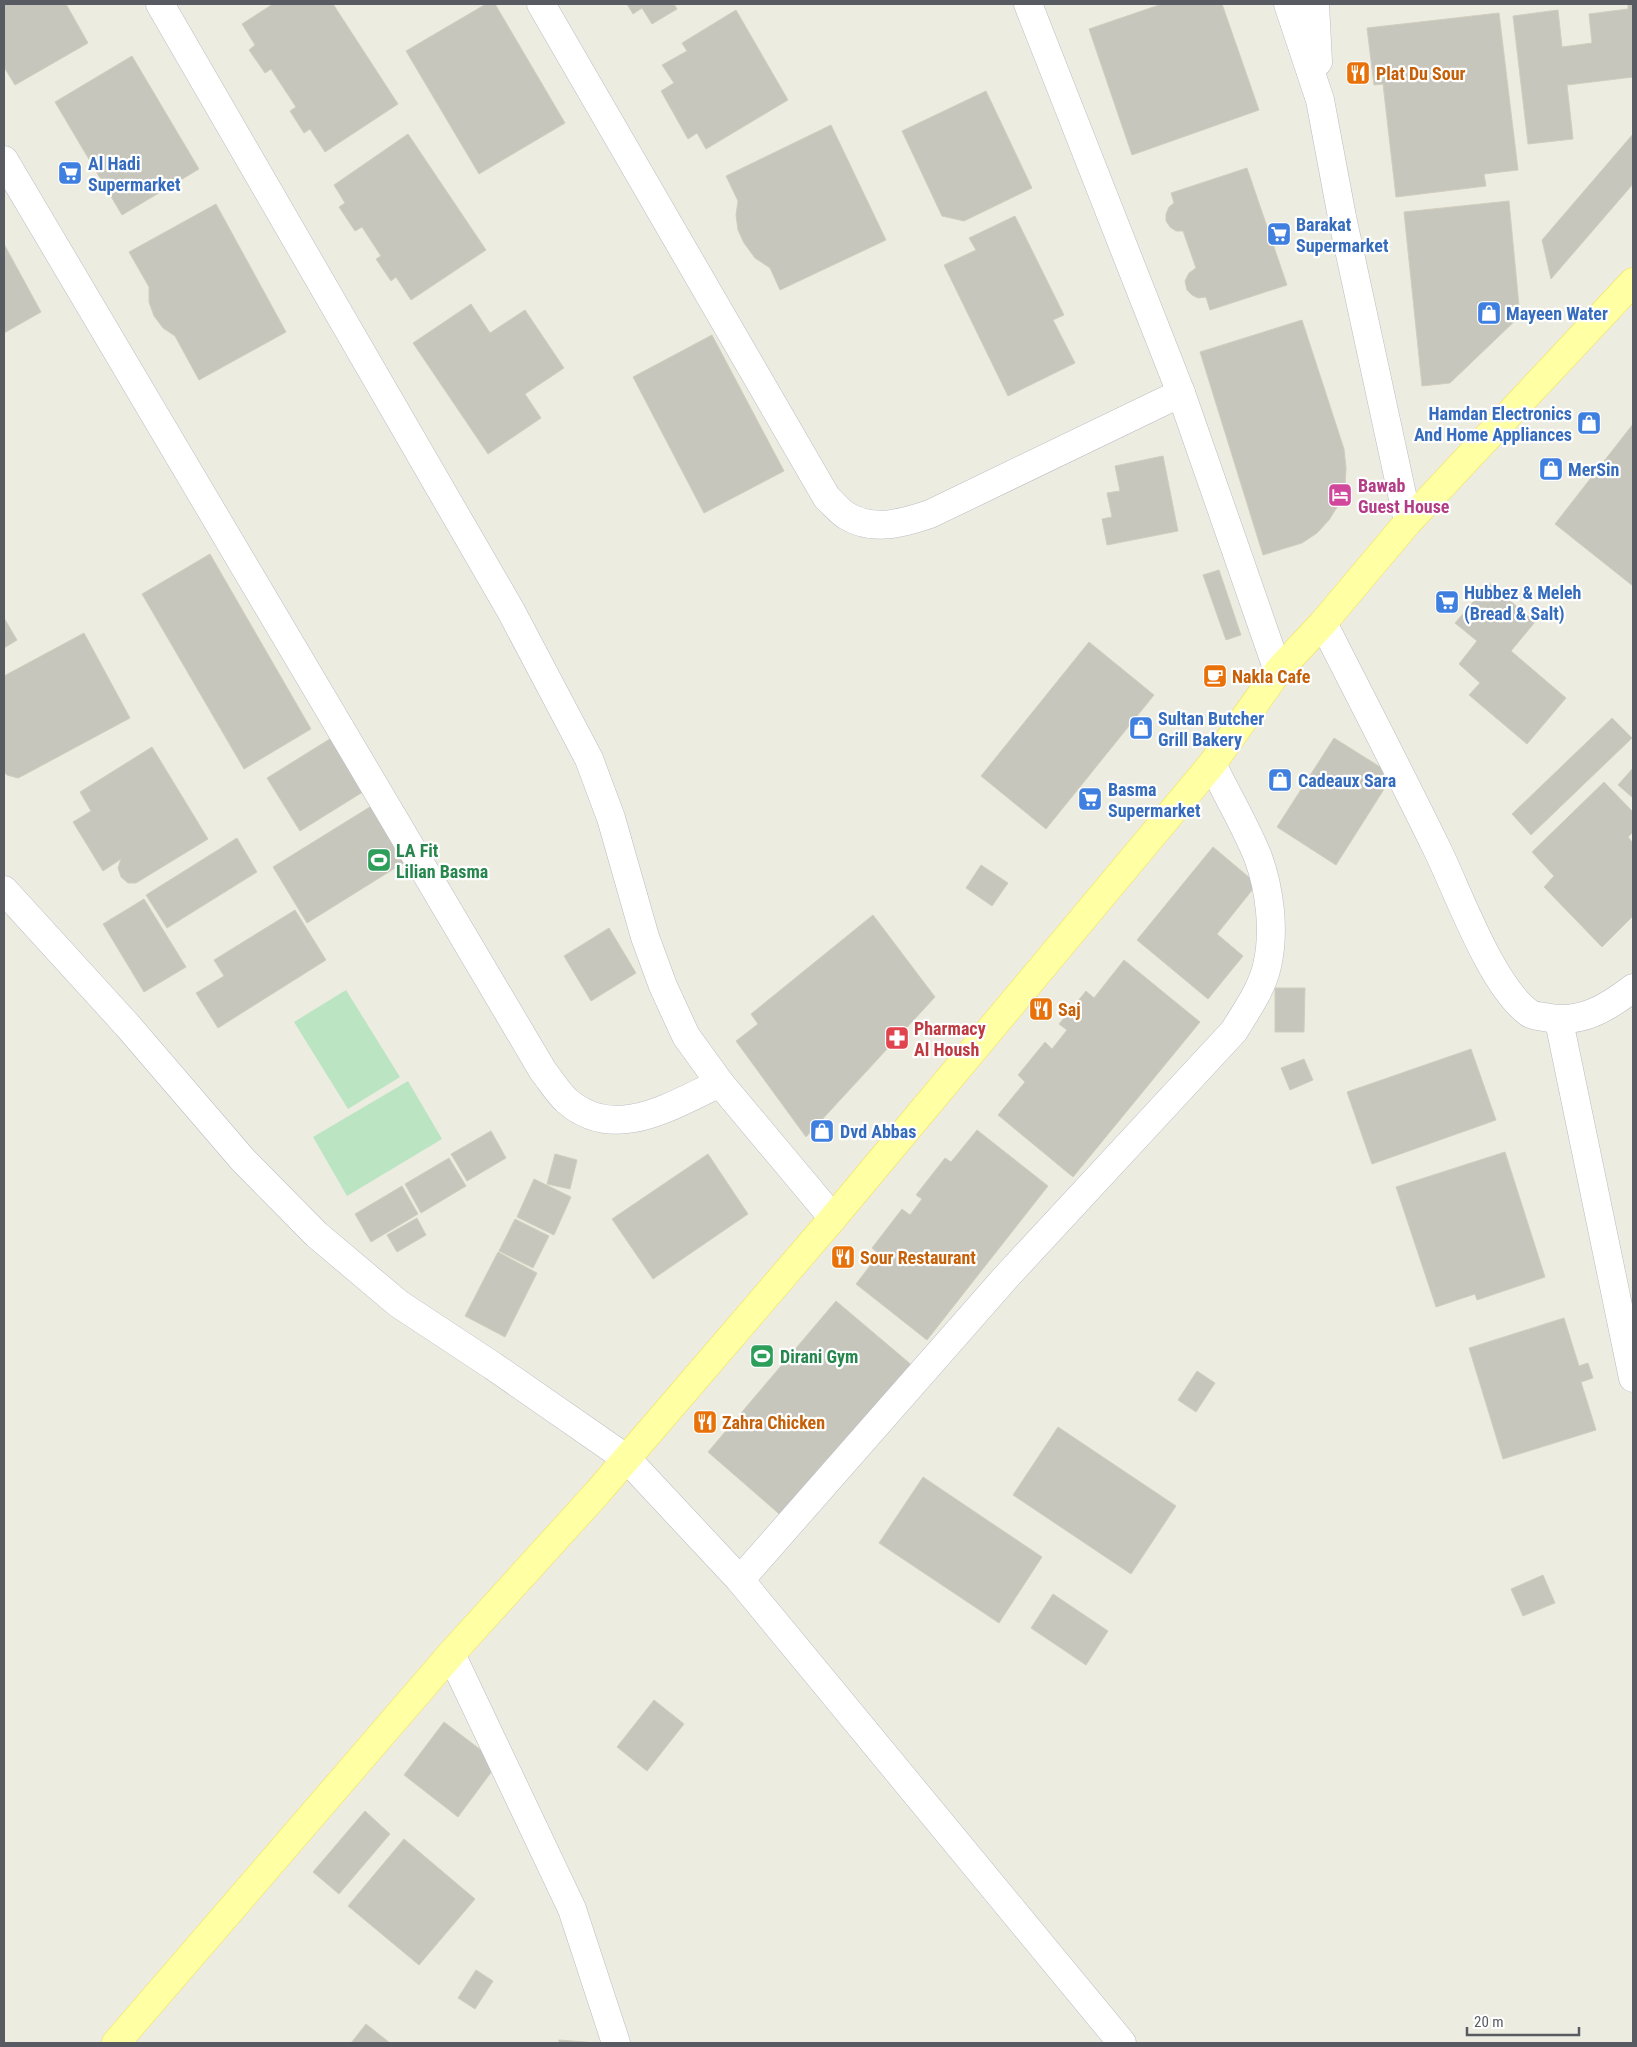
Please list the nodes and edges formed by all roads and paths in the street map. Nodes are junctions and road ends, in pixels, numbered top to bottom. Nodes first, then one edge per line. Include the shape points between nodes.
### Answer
1 (160, 4) edge
2 (541, 4) edge
3 (1028, 4) edge
4 (1288, 4) edge
5 (1315, 4) edge
6 (1320, 100) junction
7 (4, 160) edge
8 (1633, 282) edge
9 (1182, 393) junction
10 (1408, 522) junction
11 (1323, 622) junction
12 (1278, 671) junction
13 (1212, 764) junction
14 (4, 890) edge
15 (1633, 988) edge
16 (1559, 1021) junction
17 (720, 1083) junction
18 (833, 1218) junction
19 (1633, 1378) edge
20 (626, 1459) junction
21 (740, 1580) junction
22 (451, 1654) junction
23 (116, 2043) edge
24 (616, 2043) edge
25 (1122, 2043) edge

1 - 17 street via 510,611 589,759 611,818 645,937 663,986 686,1036
2 - 9 street via 827,498 848,516 876,526 904,523 930,514
3 - 9 street
4 - 6 street
5 - 6 street
6 - 10 street
7 - 17 street via 544,1071 567,1101 591,1117 617,1120 645,1117
8 - 10 main road
9 - 12 street
10 - 11 main road
11 - 12 main road
11 - 16 street via 1509,994 1530,1014
12 - 13 main road
13 - 18 main road
13 - 21 street via 1258,857 1269,901 1267,967 1256,995 1234,1031 1007,1276
14 - 20 street via 127,1025 243,1160 317,1235 399,1304
15 - 16 street via 1614,1003 1586,1016
16 - 19 street
17 - 18 street
18 - 20 main road
20 - 21 street
20 - 22 main road
21 - 25 street
22 - 23 main road
22 - 24 street via 572,1910

